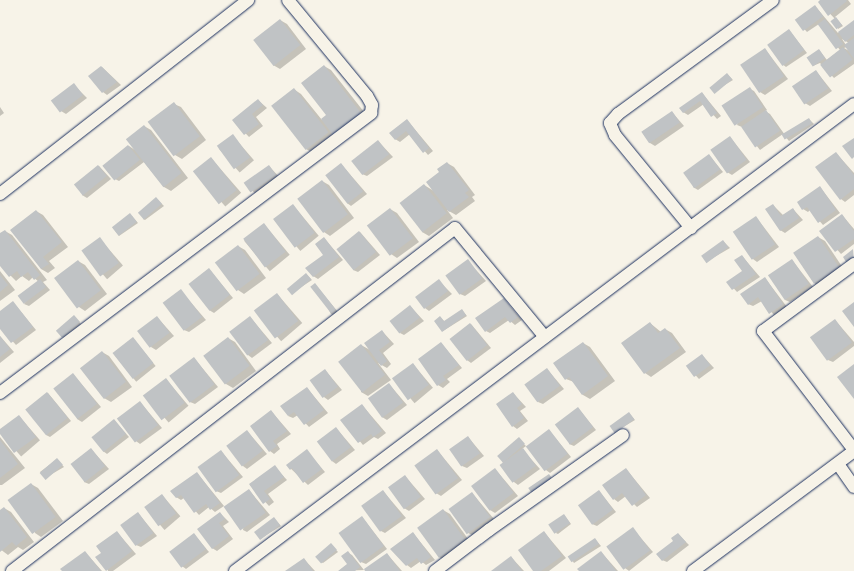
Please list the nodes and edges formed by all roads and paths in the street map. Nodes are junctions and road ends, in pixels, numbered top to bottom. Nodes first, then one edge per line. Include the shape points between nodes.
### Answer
1 (248, 0) edge
2 (288, 0) edge
3 (772, 0) edge
4 (854, 104) edge
5 (0, 194) edge
6 (691, 228) junction
7 (854, 264) edge
8 (545, 337) junction
9 (0, 393) edge
10 (623, 435) dead end
11 (854, 451) edge
12 (838, 464) junction
13 (854, 487) edge
14 (12, 571) edge
15 (235, 571) edge
16 (435, 571) edge
17 (693, 571) edge

1 - 5 street
2 - 9 street via 367,96 372,105 370,113
3 - 6 street via 618,114 610,123 615,135
4 - 6 street
6 - 8 street
7 - 11 street via 763,330
8 - 14 street via 455,228
8 - 15 street
10 - 16 street via 488,530
11 - 12 street
12 - 13 street
12 - 17 street

